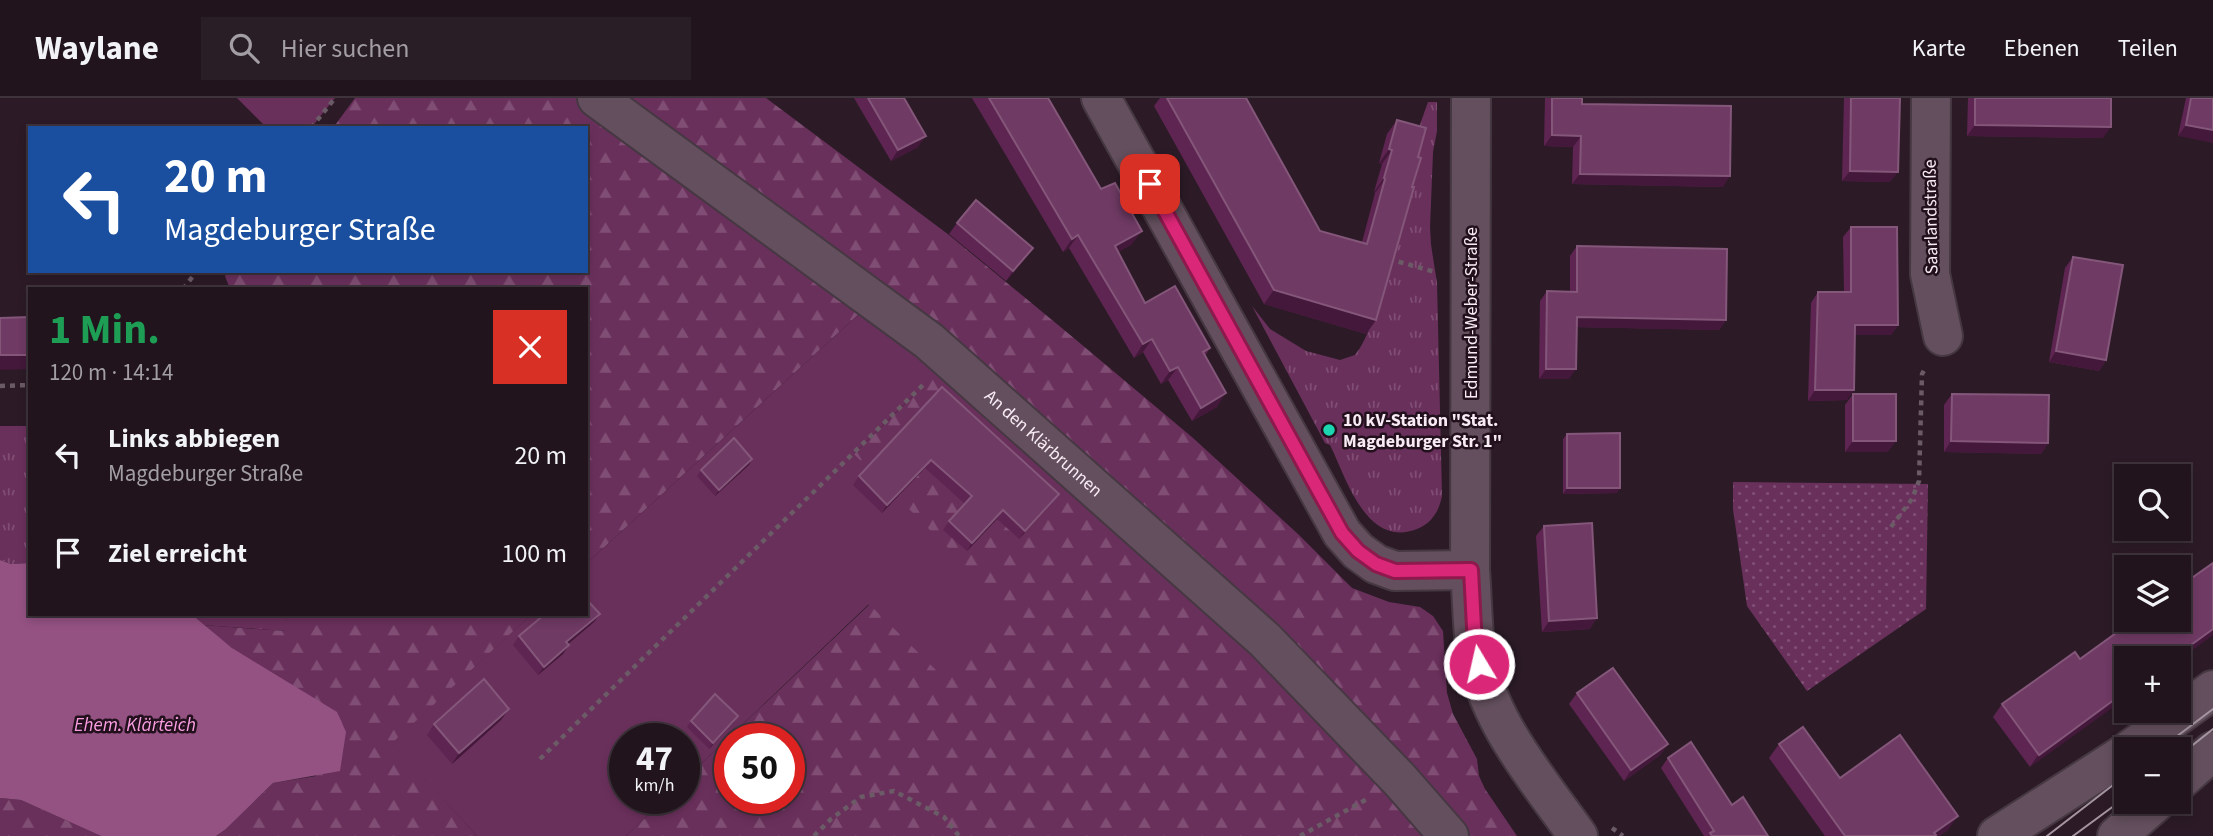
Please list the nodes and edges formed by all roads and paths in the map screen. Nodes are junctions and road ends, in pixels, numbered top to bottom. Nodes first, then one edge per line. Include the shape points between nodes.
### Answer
1 (335, 98) edge
2 (597, 98) edge
3 (1101, 98) edge
4 (1471, 98) edge
5 (1931, 98) edge
6 (313, 126) edge
7 (1385, 258) edge
8 (195, 273) edge
9 (1471, 274) junction
10 (190, 280) junction
11 (185, 287) edge
12 (190, 287) edge
13 (1943, 336) joint
14 (949, 361) junction
15 (28, 385) edge
16 (0, 386) edge
17 (1891, 527) dead end
18 (1471, 570) junction
19 (2213, 690) edge
20 (2148, 737) edge
21 (2213, 751) edge
22 (540, 759) dead end
23 (2114, 761) edge
24 (2191, 770) edge
25 (1400, 780) junction
26 (2143, 814) edge
27 (814, 836) edge
28 (959, 836) edge
29 (1300, 836) edge
30 (1449, 836) edge
31 (1578, 836) edge
32 (1997, 836) edge
33 (2118, 836) edge

1 - 6 path
2 - 14 street, An den Klärbrunnen via 929,341
3 - 18 street via 1342,533 1376,564 1395,571
4 - 9 street, Edmund-Weber-Straße
5 - 13 street, Saarlandstraße via 1930,274
7 - 9 path via 1437,273
8 - 10 path
9 - 18 street, Edmund-Weber-Straße
10 - 11 path
10 - 12 path
13 - 17 path via 1922,374 1919,481
14 - 22 path
14 - 25 street, An den Klärbrunnen via 1265,640
15 - 16 path
18 - 31 street, Edmund-Weber-Straße via 1475,646 1483,682 1510,739
19 - 20 street
21 - 24 street
23 - 32 street
25 - 29 path
25 - 30 street, An den Klärbrunnen
26 - 33 street
27 - 28 path via 861,797 894,791 944,817

